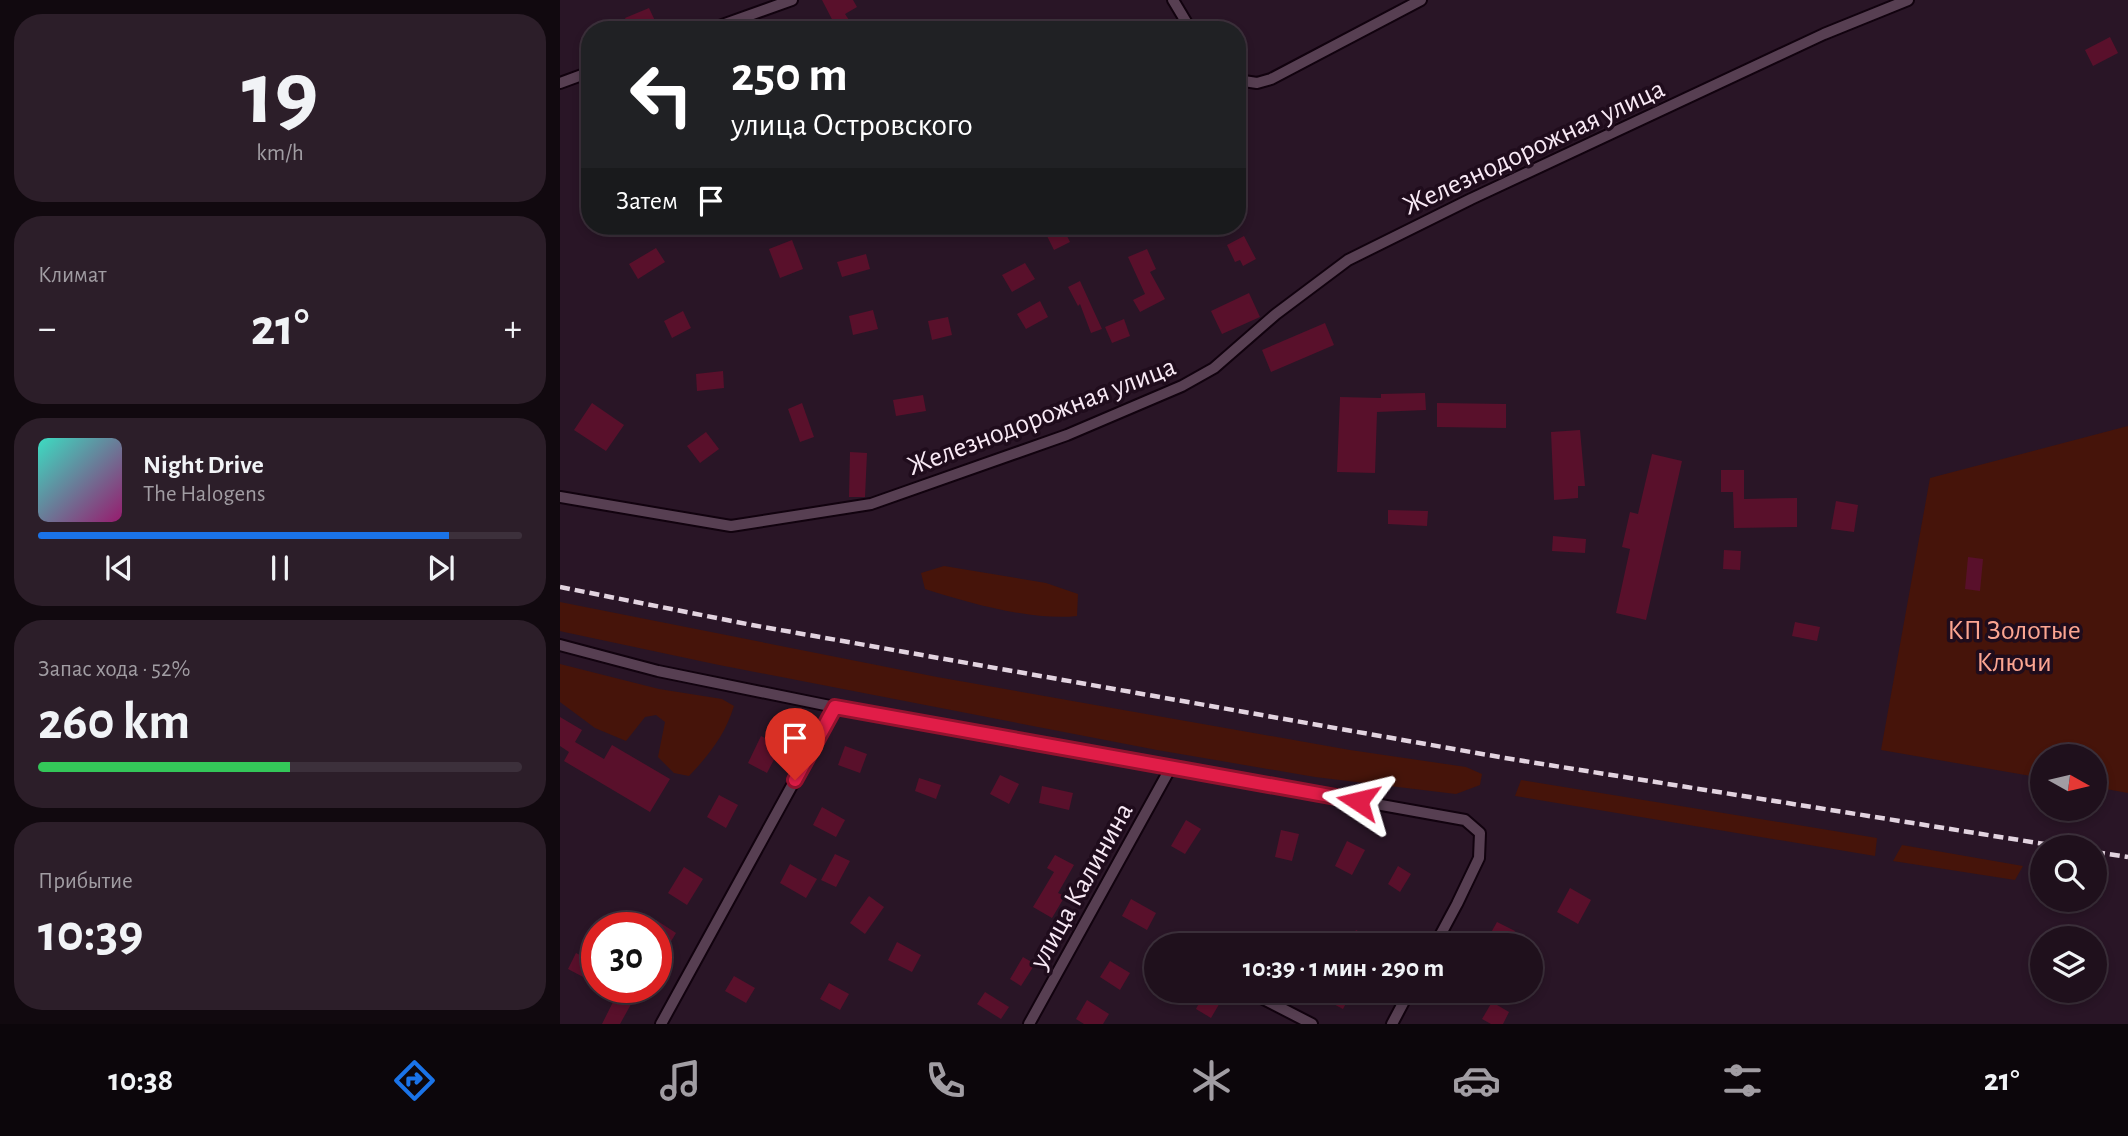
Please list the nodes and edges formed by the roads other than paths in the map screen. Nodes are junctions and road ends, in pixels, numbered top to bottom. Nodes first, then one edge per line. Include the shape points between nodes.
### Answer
1 (792, 0) edge
2 (1173, 0) edge
3 (1420, 0) edge
4 (1908, 0) edge
5 (733, 21) edge
6 (1186, 21) edge
7 (581, 75) edge
8 (1246, 81) edge
9 (560, 83) edge
10 (560, 497) edge
11 (560, 645) edge
12 (835, 707) junction
13 (1171, 767) junction
14 (1441, 933) edge
15 (1271, 1003) edge
16 (1403, 1003) edge
17 (661, 1024) edge
18 (1028, 1024) edge
19 (1312, 1024) edge
20 (1392, 1024) edge

1 - 5 street
2 - 6 street
3 - 8 street via 1271,79
4 - 10 street, Железнодорожная улица via 1824,34 1348,260 1214,368 1060,437 871,504 731,526
7 - 9 street
11 - 12 street via 658,671
12 - 13 street
12 - 17 street
13 - 14 street via 1465,820 1480,833 1479,858
13 - 18 street, улица Калинина
15 - 19 street
16 - 20 street

